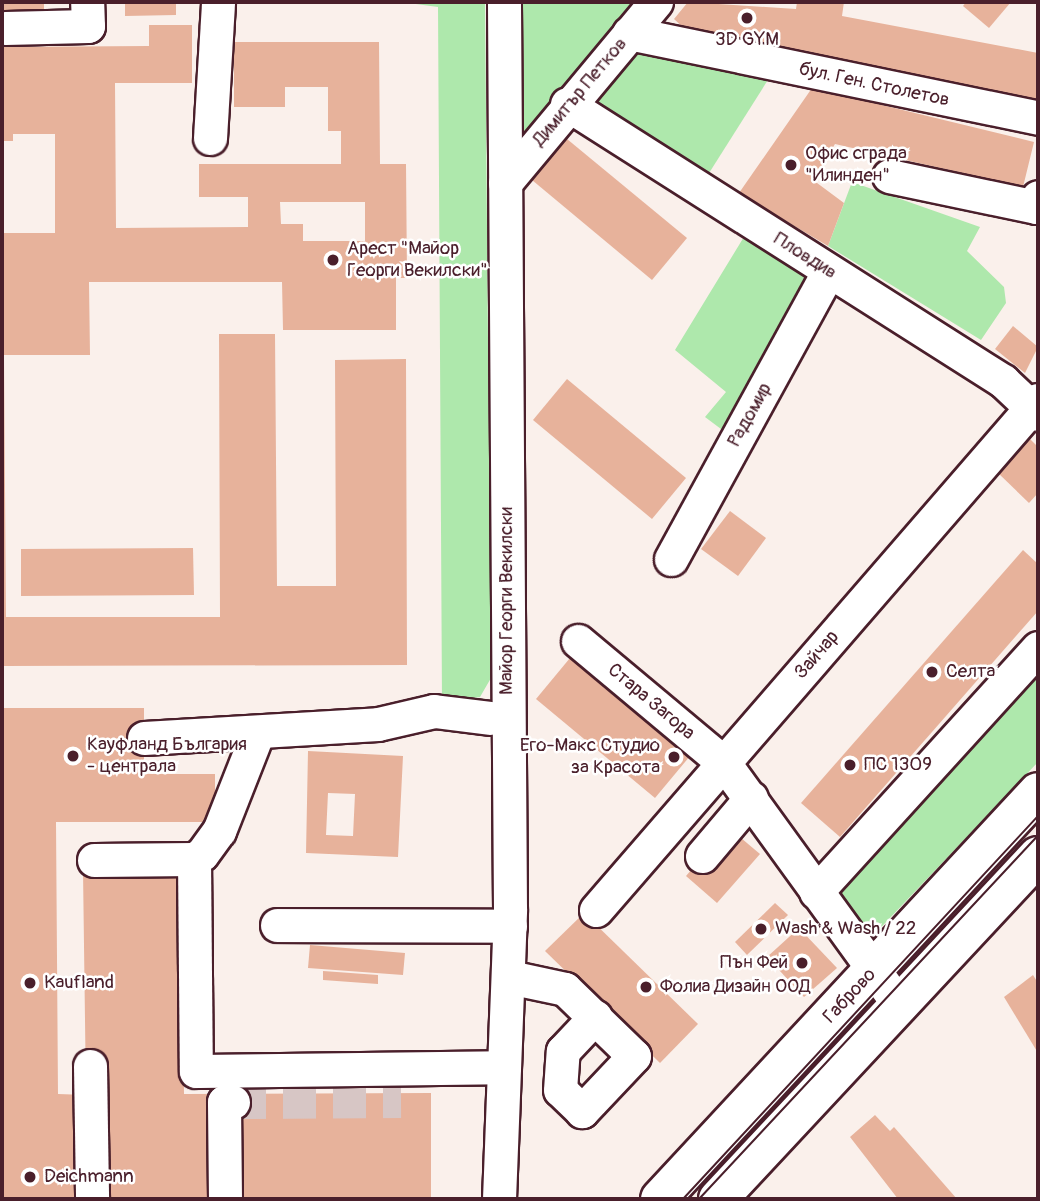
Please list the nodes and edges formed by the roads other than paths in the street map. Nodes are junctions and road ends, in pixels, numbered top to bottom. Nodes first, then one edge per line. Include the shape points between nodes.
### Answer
1 (87, 2) edge
2 (218, 2) edge
3 (504, 2) edge
4 (656, 2) edge
5 (5, 27) dead end
6 (629, 33) junction
7 (568, 104) junction
8 (1038, 118) edge
9 (210, 138) dead end
10 (889, 176) dead end
11 (505, 183) junction
12 (1038, 197) edge
13 (829, 271) junction
14 (1036, 407) edge
15 (671, 559) dead end
16 (578, 641) dead end
17 (1038, 648) edge
18 (499, 718) junction
19 (258, 732) junction
20 (144, 738) dead end
21 (724, 763) junction
22 (1038, 792) edge
23 (751, 798) junction
24 (702, 856) dead end
25 (1038, 856) edge
26 (194, 859) junction
27 (94, 860) dead end
28 (816, 892) junction
29 (596, 910) dead end
30 (277, 925) dead end
31 (510, 926) junction
32 (874, 970) junction
33 (509, 978) junction
34 (900, 1006) junction
35 (595, 1017) dead end
36 (90, 1066) dead end
37 (505, 1067) junction
38 (220, 1097) junction
39 (92, 1199) edge
40 (225, 1199) edge
41 (499, 1199) edge
42 (660, 1199) edge
43 (718, 1199) edge

1 - 5 street via 88,26
2 - 9 street
3 - 11 street, Майор Георги Векилски
4 - 6 street, Димитър Петков
6 - 7 street, Димитър Петков
6 - 8 street, бул. Ген. Столетов
7 - 11 street, Димитър Петков
7 - 13 street, Пловдив
10 - 12 street via 1036,208
11 - 18 street, Майор Георги Векилски
13 - 14 street, Пловдив via 1003,381
13 - 15 street, Радомир
14 - 21 street, Зайчар
16 - 21 street, Стара Загора
17 - 28 street
18 - 19 street via 434,711 377,724 285,725
18 - 31 street, Майор Георги Векилски
19 - 20 street
19 - 26 street via 219,831
21 - 23 street, Стара Загора
21 - 29 street, Зайчар
22 - 32 main road, Габрово
23 - 24 street
23 - 28 street, Стара Загора
25 - 34 main road
26 - 27 street
26 - 38 street via 197,1071
28 - 32 street, Стара Загора
30 - 31 street
31 - 33 street, Майор Георги Векилски
32 - 34 street, Стара Загора
32 - 42 main road, Габрово
33 - 35 street via 565,989
33 - 37 street, Майор Георги Векилски
34 - 43 main road
36 - 39 street
37 - 38 street
37 - 41 street, Майор Георги Векилски
38 - 40 street

